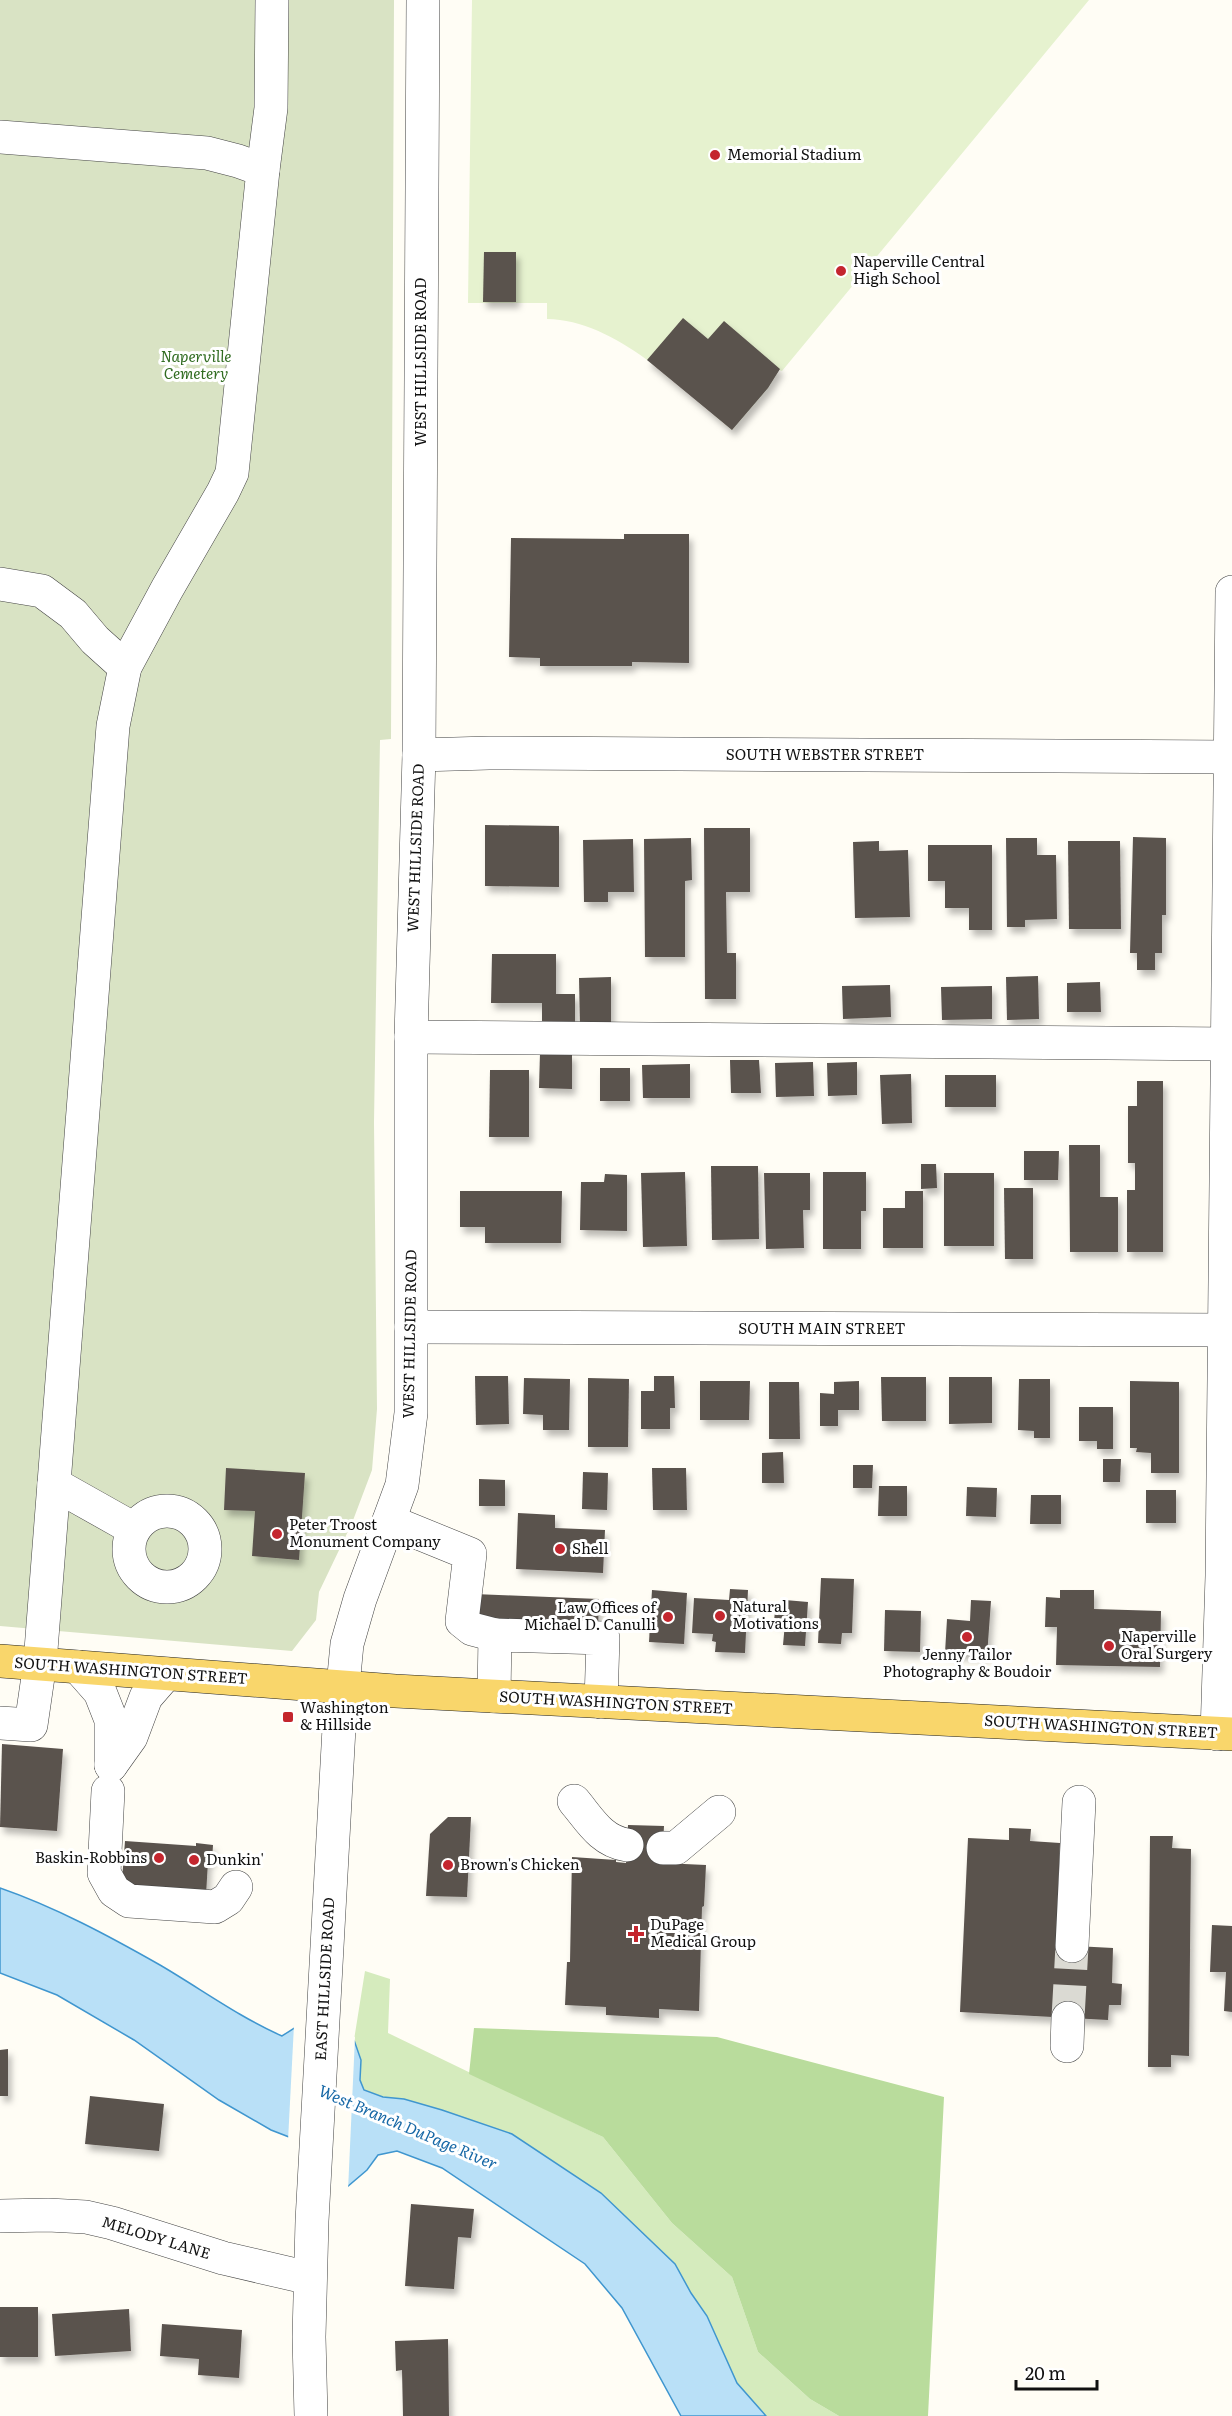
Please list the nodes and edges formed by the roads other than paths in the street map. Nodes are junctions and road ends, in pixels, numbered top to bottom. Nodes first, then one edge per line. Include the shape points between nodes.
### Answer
1 (272, 0) edge
2 (423, 0) edge
3 (0, 137) edge
4 (263, 170) junction
5 (0, 584) edge
6 (1232, 592) edge
7 (125, 667) junction
8 (419, 755) junction
9 (1231, 756) edge
10 (411, 1037) junction
11 (1230, 1044) edge
12 (411, 1327) junction
13 (1228, 1330) edge
14 (54, 1484) junction
15 (389, 1521) junction
16 (134, 1529) dead end
17 (495, 1635) junction
18 (0, 1661) edge
19 (40, 1664) junction
20 (78, 1667) junction
21 (166, 1674) junction
22 (343, 1687) junction
23 (494, 1696) junction
24 (601, 1702) junction
25 (0, 1723) edge
26 (1225, 1734) edge
27 (108, 1791) dead end
28 (574, 1801) dead end
29 (1079, 1802) dead end
30 (719, 1812) dead end
31 (627, 1845) dead end
32 (663, 1848) dead end
33 (236, 1887) dead end
34 (1072, 1946) tunnel mouth
35 (0, 2216) edge
36 (309, 2278) junction
37 (311, 2416) edge

1 - 4 street via 271,108
2 - 8 street, WEST HILLSIDE ROAD
3 - 4 street via 207,153
4 - 7 street via 232,473
5 - 7 street via 42,591 73,614
6 - 9 street
7 - 14 street via 113,726
8 - 9 street, SOUTH WEBSTER STREET
8 - 10 street, WEST HILLSIDE ROAD
9 - 11 street
10 - 11 street
10 - 12 street, WEST HILLSIDE ROAD
11 - 13 street
12 - 13 street, SOUTH MAIN STREET
12 - 15 street, WEST HILLSIDE ROAD via 411,1413 402,1485
13 - 26 street via 1222,1576
14 - 16 street
14 - 19 street
15 - 17 street via 470,1554 462,1621 472,1629
15 - 22 street, WEST HILLSIDE ROAD via 347,1644
17 - 23 street
17 - 24 street via 603,1638
18 - 19 main road, SOUTH WASHINGTON STREET
19 - 20 main road, SOUTH WASHINGTON STREET
19 - 25 street via 31,1725
20 - 21 main road, SOUTH WASHINGTON STREET
20 - 21 street via 99,1692 111,1720 111,1765 131,1737 146,1697
21 - 22 main road, SOUTH WASHINGTON STREET
22 - 23 main road, SOUTH WASHINGTON STREET
22 - 36 street, EAST HILLSIDE ROAD
23 - 24 main road, SOUTH WASHINGTON STREET
24 - 26 main road, SOUTH WASHINGTON STREET
27 - 33 street via 105,1873 114,1891 129,1901 215,1907 228,1899
28 - 31 street via 602,1835 613,1843
29 - 34 street
30 - 32 street via 676,1848
35 - 36 street, MELODY LANE via 86,2217 223,2258
36 - 37 street, EAST HILLSIDE ROAD

